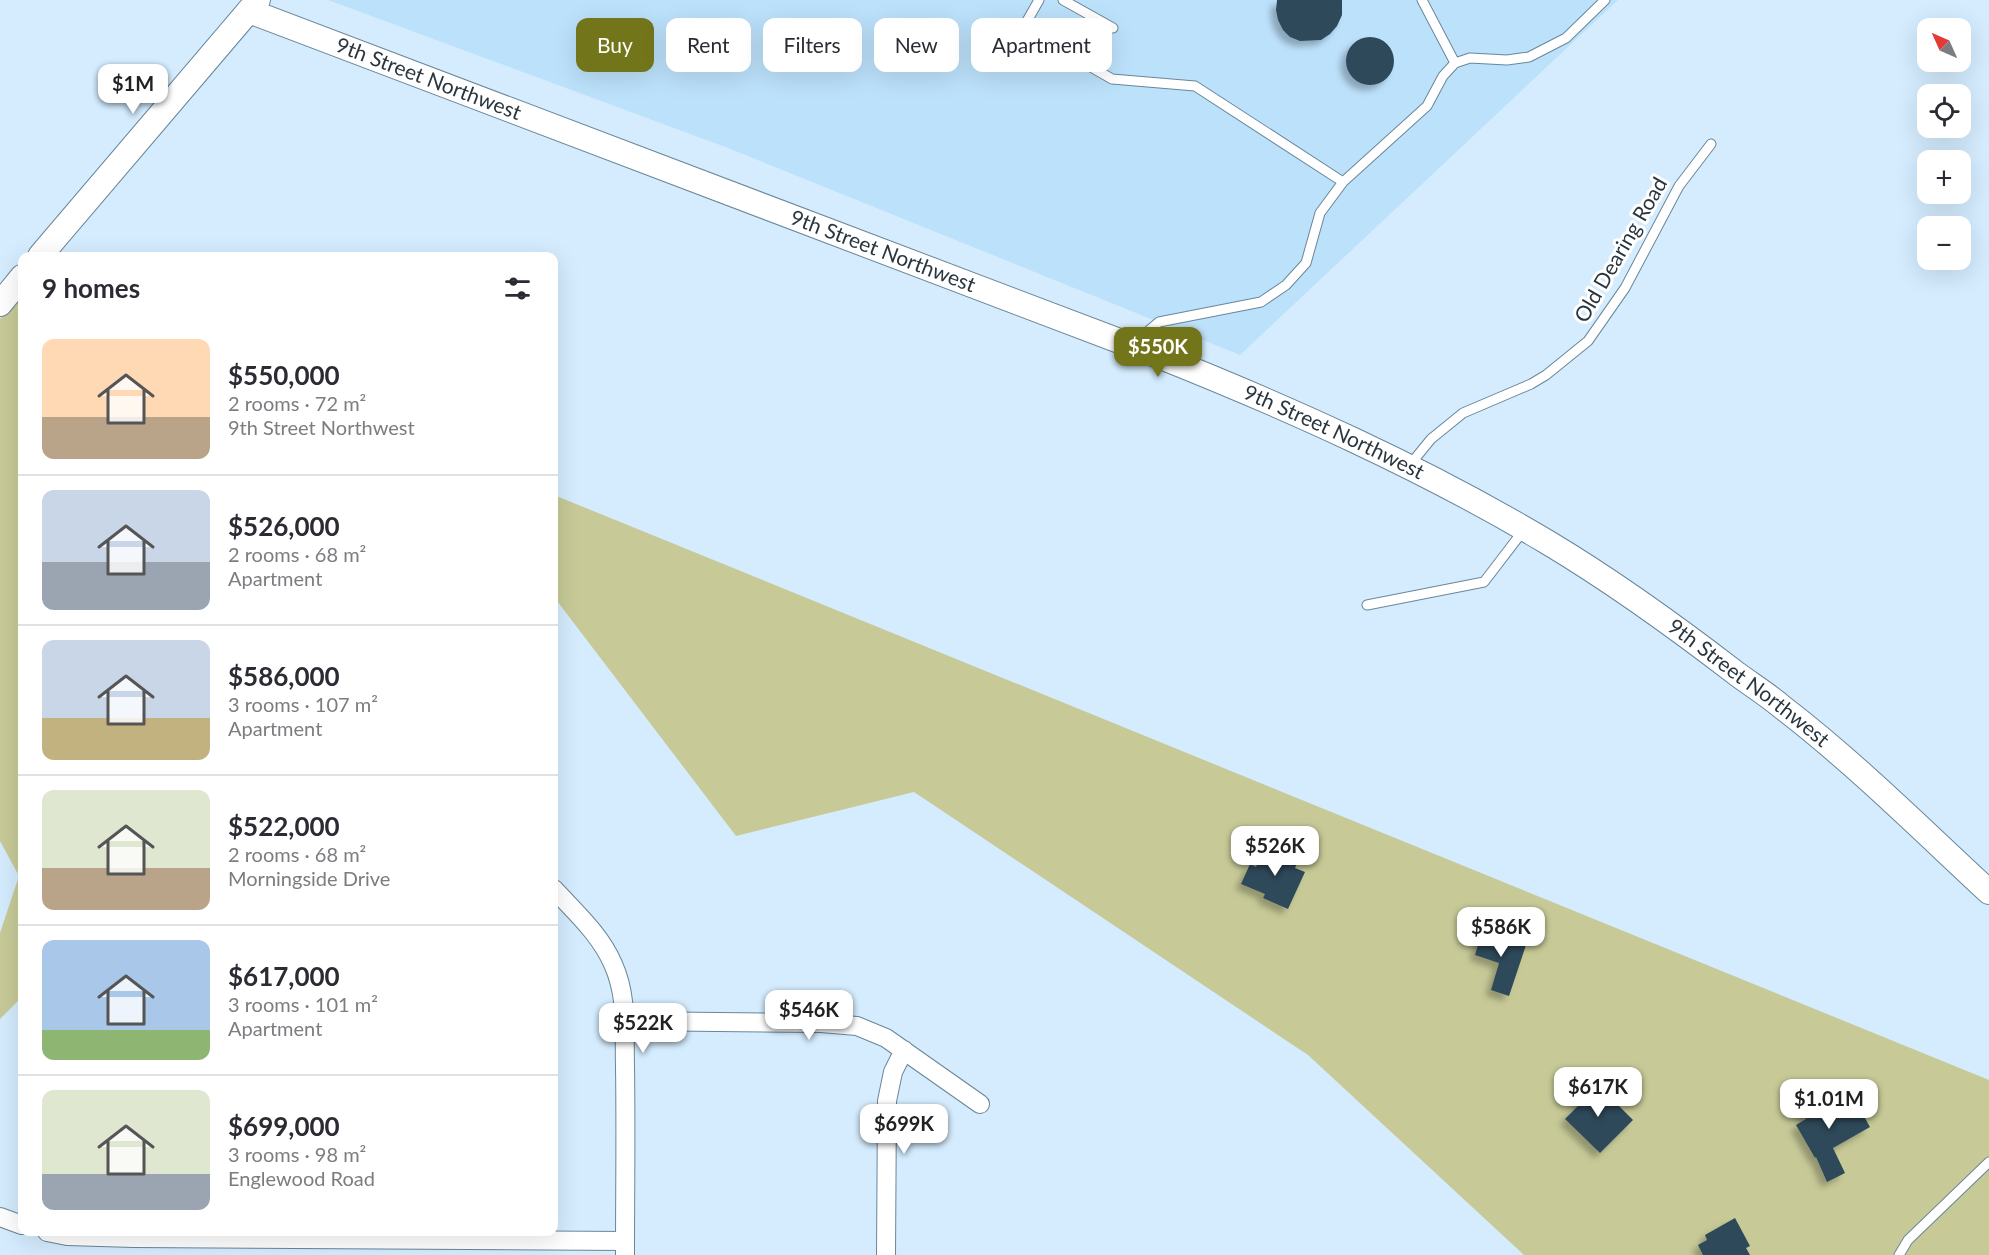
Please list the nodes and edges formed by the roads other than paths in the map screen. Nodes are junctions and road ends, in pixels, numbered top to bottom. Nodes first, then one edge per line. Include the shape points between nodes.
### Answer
1 (1039, 0) edge
2 (1063, 0) edge
3 (1422, 0) edge
4 (1605, 0) edge
5 (253, 5) edge
6 (1113, 28) dead end
7 (1455, 63) junction
8 (1711, 144) dead end
9 (1343, 182) junction
10 (43, 252) edge
11 (18, 282) edge
12 (0, 304) edge
13 (1131, 346) junction
14 (1409, 466) junction
15 (1524, 529) junction
16 (1367, 605) dead end
17 (1989, 892) edge
18 (558, 893) edge
19 (626, 1021) junction
20 (904, 1050) junction
21 (980, 1104) dead end
22 (1989, 1162) edge
23 (0, 1217) edge
24 (18, 1224) edge
25 (153, 1236) edge
26 (364, 1247) edge
27 (625, 1248) edge
28 (886, 1255) edge
29 (1899, 1255) edge

1 - 9 lane via 1023,28 1112,79 1196,86
2 - 6 lane
3 - 7 lane
4 - 7 lane via 1566,38 1529,57 1470,58
5 - 10 street
5 - 13 street, 9th Street Northwest
7 - 9 lane via 1427,106
8 - 14 lane, Old Dearing Road via 1679,186 1625,288 1588,341 1546,375 1463,413 1431,439
9 - 13 lane via 1320,213 1306,263 1286,285 1262,302 1159,322
11 - 12 street
13 - 14 street, 9th Street Northwest via 1248,392
14 - 15 street, 9th Street Northwest
15 - 16 lane via 1484,582
15 - 17 street, 9th Street Northwest via 1622,590 1782,706
18 - 19 street via 606,949 620,983
19 - 20 street via 843,1024 871,1030
19 - 27 street
20 - 21 street
20 - 28 street via 893,1072 886,1101
22 - 29 lane via 1908,1240
23 - 24 street
25 - 26 street
26 - 27 street

